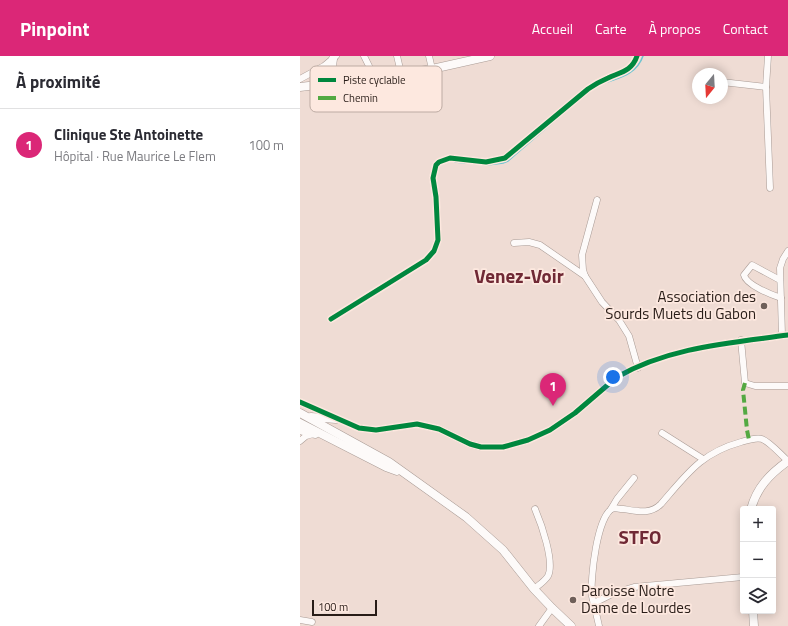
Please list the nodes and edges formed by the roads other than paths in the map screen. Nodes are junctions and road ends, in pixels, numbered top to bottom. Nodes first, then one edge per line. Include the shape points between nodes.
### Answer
1 (364, 56) edge
2 (397, 56) edge
3 (429, 56) edge
4 (490, 56) edge
5 (637, 56) edge
6 (768, 56) edge
7 (334, 58) edge
8 (462, 59) edge
9 (321, 66) edge
10 (369, 66) edge
11 (399, 66) edge
12 (431, 66) edge
13 (441, 66) edge
14 (310, 73) edge
15 (300, 79) edge
16 (728, 83) edge
17 (310, 85) edge
18 (300, 86) edge
19 (766, 87) junction
20 (770, 188) dead end
21 (597, 200) dead end
22 (514, 243) dead end
23 (788, 251) edge
24 (585, 276) junction
25 (780, 280) junction
26 (781, 298) junction
27 (331, 319) dead end
28 (785, 335) edge
29 (742, 340) junction
30 (638, 368) junction
31 (788, 386) edge
32 (300, 402) edge
33 (302, 416) edge
34 (336, 419) junction
35 (300, 430) edge
36 (662, 433) dead end
37 (313, 434) junction
38 (333, 439) junction
39 (300, 441) edge
40 (703, 459) junction
41 (788, 461) edge
42 (407, 475) junction
43 (634, 478) dead end
44 (752, 506) edge
45 (535, 509) dead end
46 (611, 509) junction
47 (740, 577) edge
48 (534, 589) junction
49 (594, 602) junction
50 (552, 608) junction
51 (753, 614) edge
52 (300, 620) edge
53 (312, 622) dead end
54 (539, 626) edge
55 (571, 626) edge
56 (599, 626) edge
57 (754, 626) edge

1 - 10 street
2 - 11 street
3 - 12 street
4 - 8 main road
5 - 27 street via 629,69 588,89 506,158 486,162 450,158 439,162 433,173 438,236 434,251 426,260
6 - 19 street
7 - 9 street
8 - 13 main road
14 - 15 street
16 - 19 street
17 - 18 main road
19 - 20 street
21 - 24 street via 582,255
22 - 24 street via 529,242 540,245
23 - 25 street via 781,263
24 - 30 street via 629,336
25 - 26 street
25 - 26 street via 752,265 744,275 745,279 762,290
26 - 28 street
28 - 29 street
29 - 30 street via 697,348
29 - 31 street via 745,383 752,386
30 - 34 street via 618,378 550,430 503,447 470,444 425,425 368,430
32 - 34 street
33 - 34 main road
33 - 38 main road
33 - 42 main road via 389,462
35 - 37 main road
36 - 40 street
37 - 38 main road
37 - 39 street
38 - 42 main road
40 - 41 street via 736,443 760,438
40 - 46 street via 655,509 643,512
41 - 44 main road via 771,474 760,487
42 - 48 main road via 466,517 503,550
43 - 46 street
45 - 48 street via 548,549 549,565 547,578
46 - 49 street via 606,514 596,547 592,589
47 - 49 street via 634,587
48 - 50 main road
49 - 56 street
50 - 54 street
50 - 55 main road
51 - 57 main road
52 - 53 street

